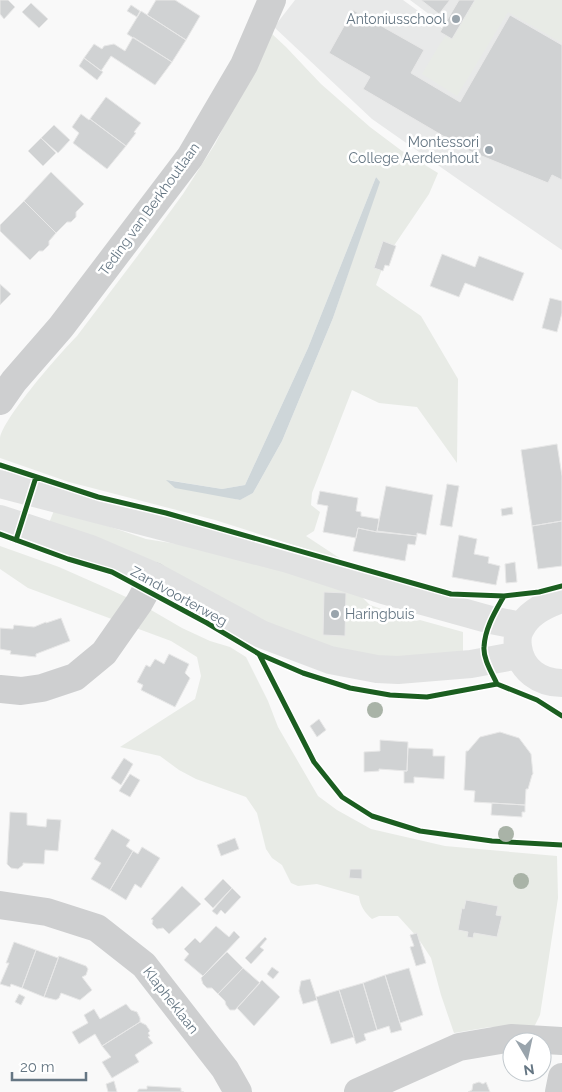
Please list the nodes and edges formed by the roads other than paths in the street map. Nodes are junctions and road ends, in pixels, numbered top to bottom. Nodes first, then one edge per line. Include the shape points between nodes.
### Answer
1 (272, 0) edge
2 (0, 401) edge
3 (0, 484) edge
4 (0, 518) edge
5 (150, 583) junction
6 (562, 599) edge
7 (521, 626) junction
8 (519, 655) junction
9 (562, 683) edge
10 (0, 689) edge
11 (0, 905) edge
12 (562, 1041) edge
13 (562, 1077) edge
14 (238, 1092) edge
15 (358, 1092) edge
16 (559, 1092) edge

1 - 2 street, Teding van Berkhoutlaan via 244,66 190,157 61,327
3 - 7 main road via 288,559 383,590
4 - 5 main road, Zandvoorterweg via 91,549
5 - 8 main road, Zandvoorterweg via 261,634 330,660 398,670 471,664
5 - 10 street via 104,653 75,677 42,688
6 - 7 main road via 539,609
7 - 8 main road
8 - 9 main road via 533,674 546,681
11 - 14 street, Klapheklaan via 47,912 96,928 144,965 225,1069
12 - 15 street via 511,1038 459,1048
13 - 16 street

